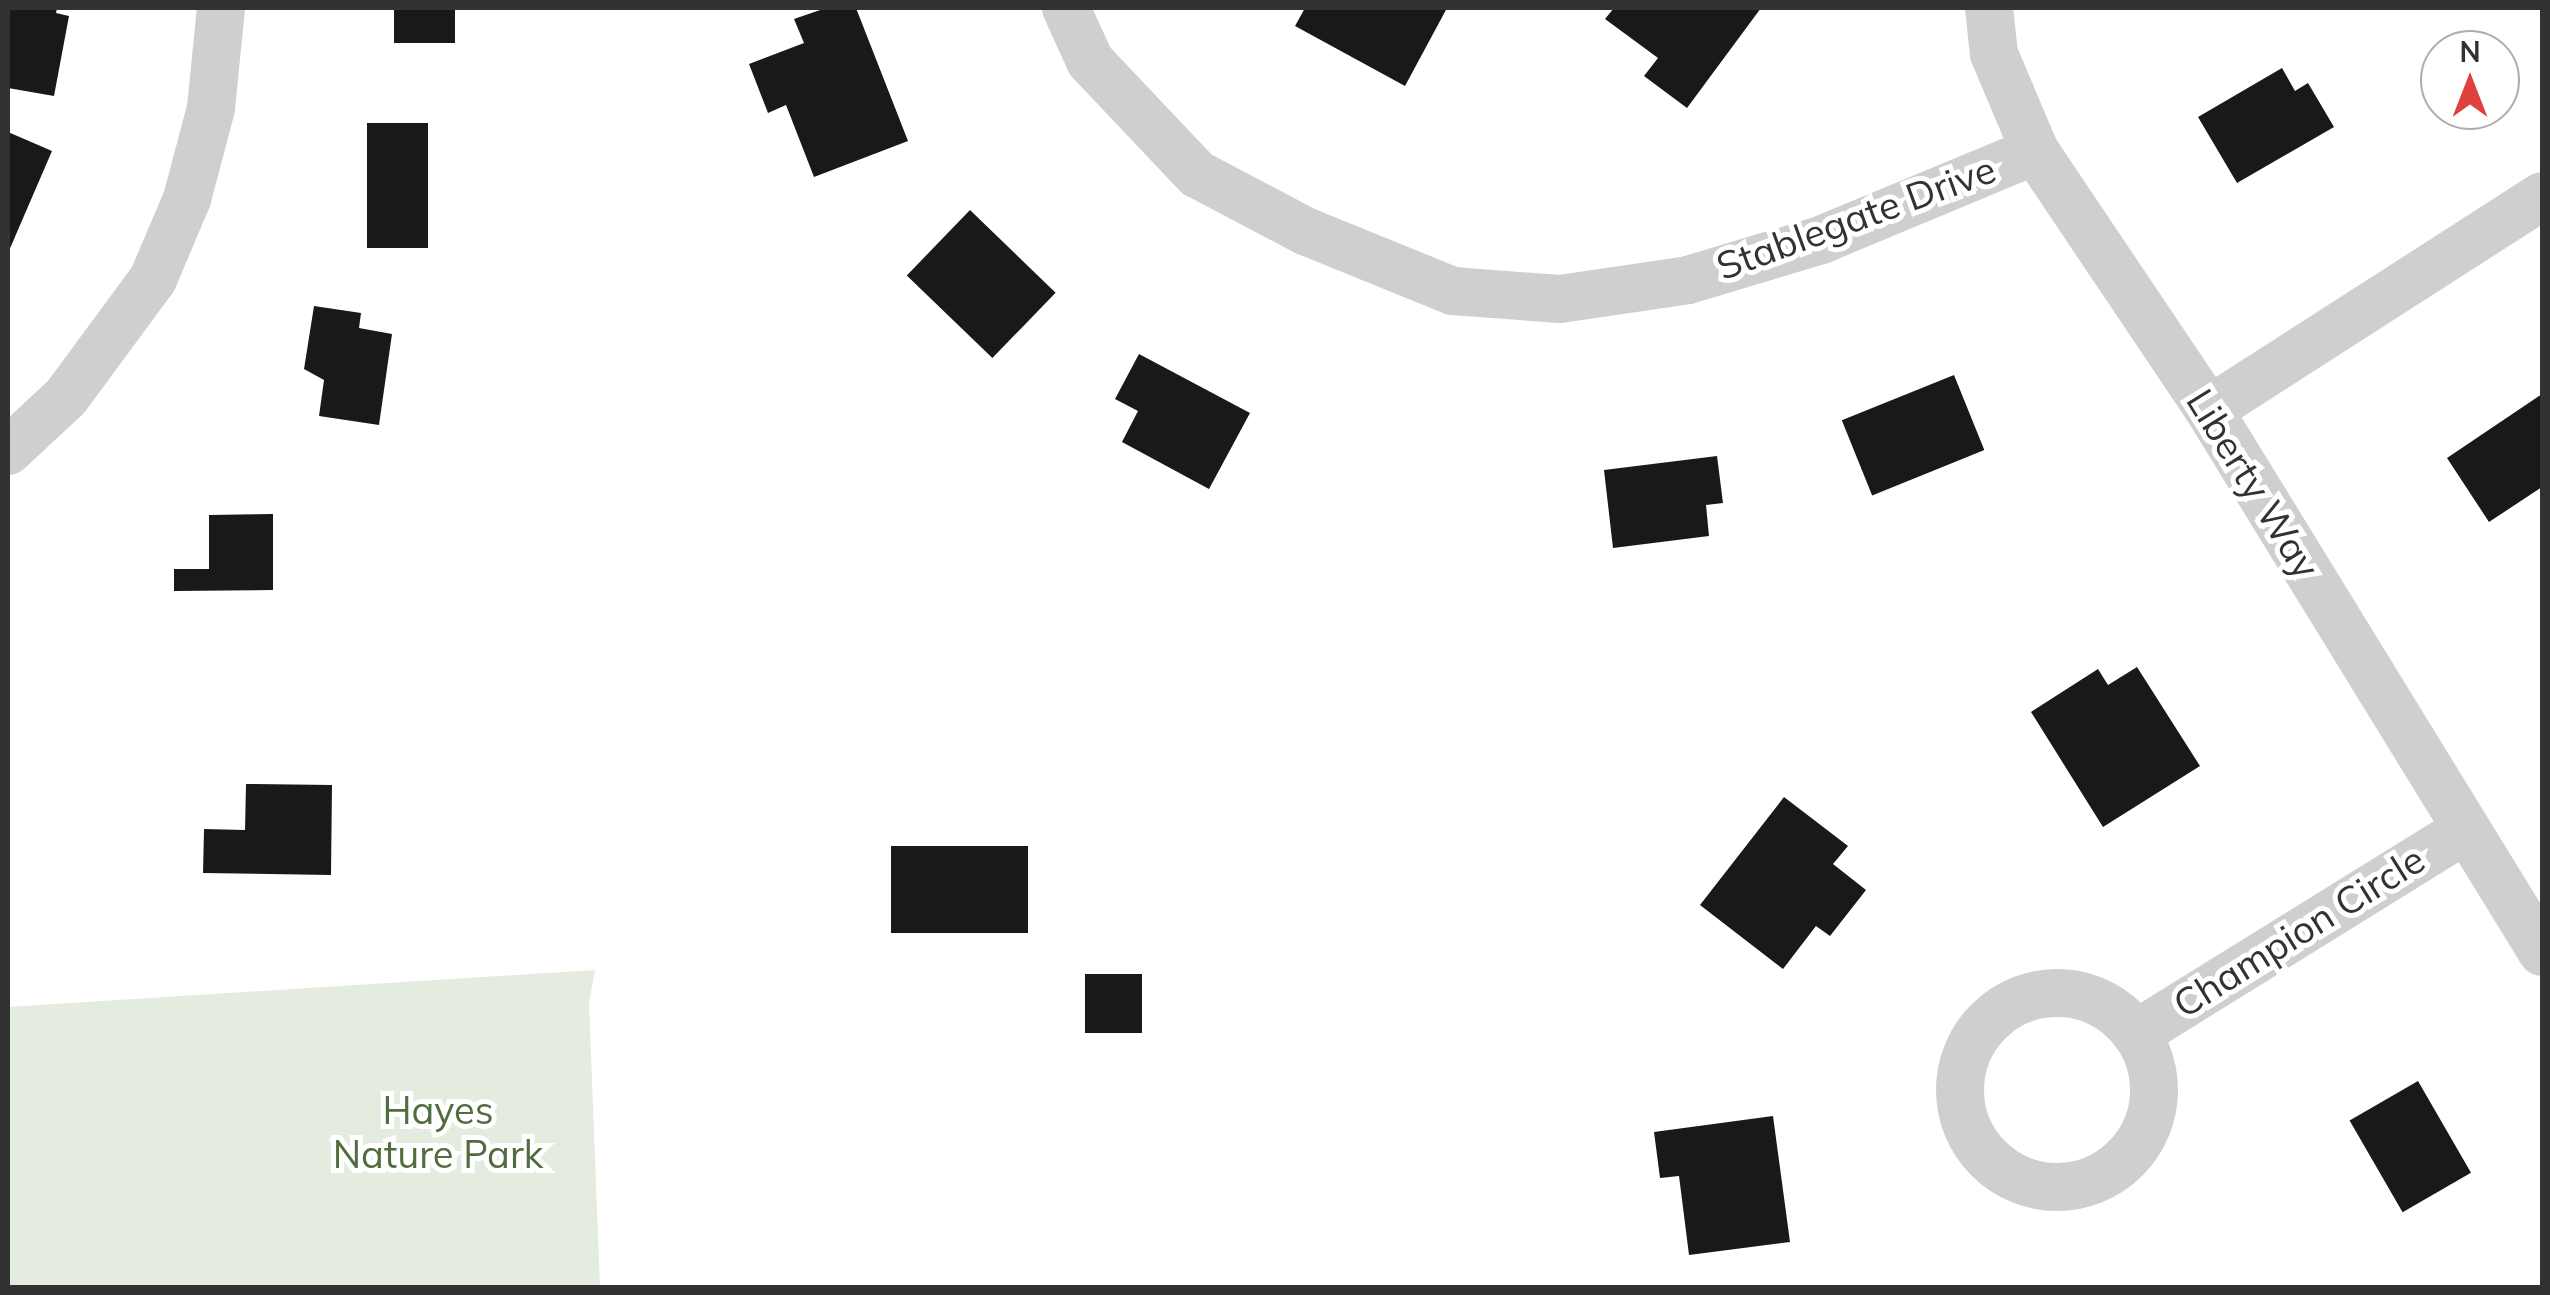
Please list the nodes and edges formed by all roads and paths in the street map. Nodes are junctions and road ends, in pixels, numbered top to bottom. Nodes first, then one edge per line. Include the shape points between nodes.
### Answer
1 (221, 8) edge
2 (1066, 8) edge
3 (1989, 8) edge
4 (2034, 151) junction
5 (2542, 196) edge
6 (2210, 410) junction
7 (8, 451) edge
8 (2462, 831) junction
9 (2542, 952) edge
10 (2136, 1034) junction

1 - 7 street via 212,108 188,199 153,279 66,397
2 - 4 street, Stablegate Drive via 1090,61 1197,174 1305,230 1453,291 1560,299 1688,280 1820,240
3 - 4 street, Liberty Way via 1994,54
4 - 6 street, Liberty Way
5 - 6 street
6 - 8 street, Liberty Way
8 - 9 street, Liberty Way
8 - 10 street, Champion Circle
10 - 10 street, Champion Circle via 2105,1007 2066,994 2038,994 1989,1019 1972,1041 1960,1080 1964,1121 1977,1146 2020,1180 2075,1186 2101,1176 2141,1139 2152,1113 2154,1086

